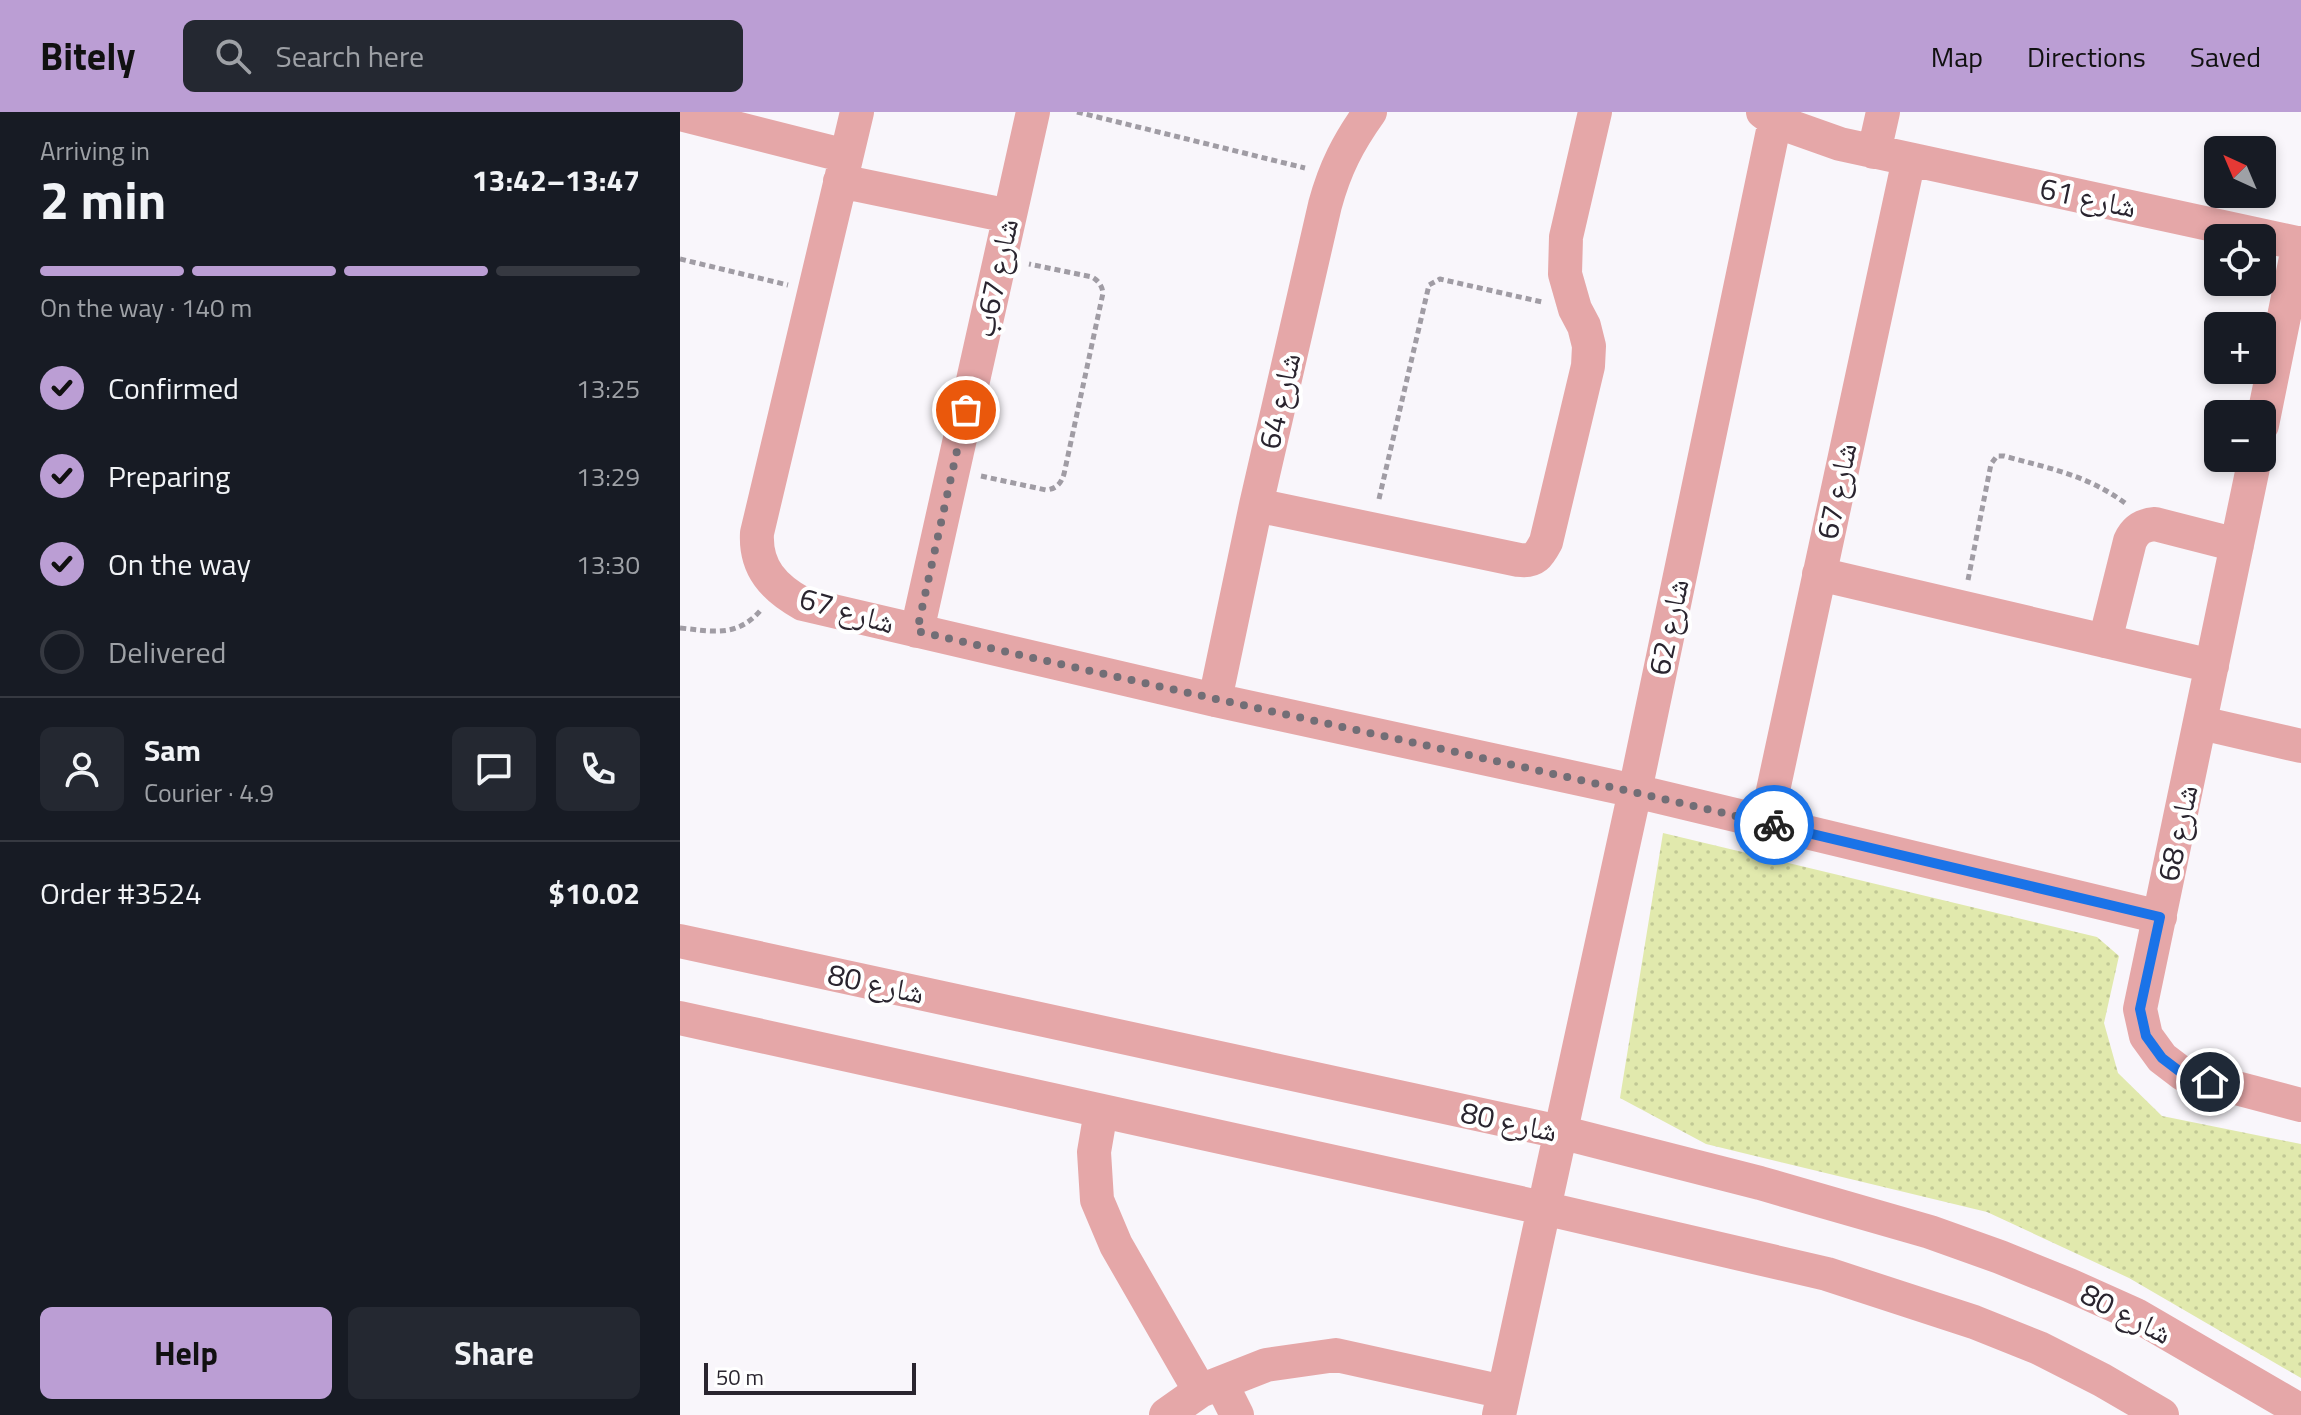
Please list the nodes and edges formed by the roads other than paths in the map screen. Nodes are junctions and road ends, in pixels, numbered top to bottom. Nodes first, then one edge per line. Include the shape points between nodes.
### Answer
1 (857, 112) edge
2 (1033, 112) edge
3 (1370, 112) edge
4 (1595, 112) edge
5 (1883, 112) edge
6 (680, 114) edge
7 (1769, 117) edge
8 (1874, 152) junction
9 (1909, 159) junction
10 (843, 168) junction
11 (1009, 216) junction
12 (2300, 244) edge
13 (2267, 400) edge
14 (2252, 472) edge
15 (1256, 505) junction
16 (2237, 545) junction
17 (1819, 574) junction
18 (917, 631) junction
19 (2105, 641) junction
20 (2212, 666) junction
21 (1215, 700) junction
22 (2201, 723) junction
23 (2301, 746) edge
24 (1635, 791) junction
25 (1766, 823) junction
26 (2160, 917) junction
27 (680, 941) edge
28 (680, 1018) edge
29 (2301, 1105) edge
30 (1101, 1111) junction
31 (1560, 1132) junction
32 (1543, 1208) junction
33 (1210, 1387) junction
34 (1502, 1403) edge
35 (2301, 1411) edge
36 (1166, 1415) edge
37 (1237, 1415) edge
38 (2162, 1415) edge

1 - 10 street
2 - 11 street, شارع 67ب
3 - 15 street, شارع 64 via 1333,175
4 - 15 street via 1566,237 1565,274 1584,326 1588,366 1546,542 1536,557 1519,560
5 - 8 street
6 - 10 street
7 - 8 street, شارع 61
7 - 24 street, شارع 62
8 - 9 street, شارع 61
9 - 12 street, شارع 61
9 - 17 street, شارع 67
10 - 11 street
10 - 18 street, شارع 67 via 756,550 774,583 803,604
11 - 18 street, شارع 67ب
12 - 13 street
14 - 16 street, شارع 68
15 - 21 street, شارع 64
16 - 19 street via 2155,524 2142,526 2130,541
16 - 20 street, شارع 68
17 - 19 street
17 - 25 street, شارع 67
18 - 21 street, شارع 67
19 - 20 street
20 - 22 street, شارع 68
21 - 24 street, شارع 67
22 - 23 street
22 - 26 street, شارع 68
24 - 25 street, شارع 67
24 - 31 street, شارع 62
25 - 26 street, شارع 67
26 - 29 street, شارع 68 via 2140,1009 2146,1036 2162,1058 2183,1074
27 - 31 street, شارع 80
28 - 30 street
30 - 32 street
30 - 33 street via 1094,1152 1097,1200 1116,1245
31 - 32 street, شارع 62
31 - 35 street, شارع 80 via 1760,1183 2000,1257 2136,1315
32 - 34 street, شارع 62
32 - 38 street via 1812,1270 1921,1304 2039,1348
33 - 34 street via 1266,1365 1336,1355
33 - 36 street
33 - 37 street

